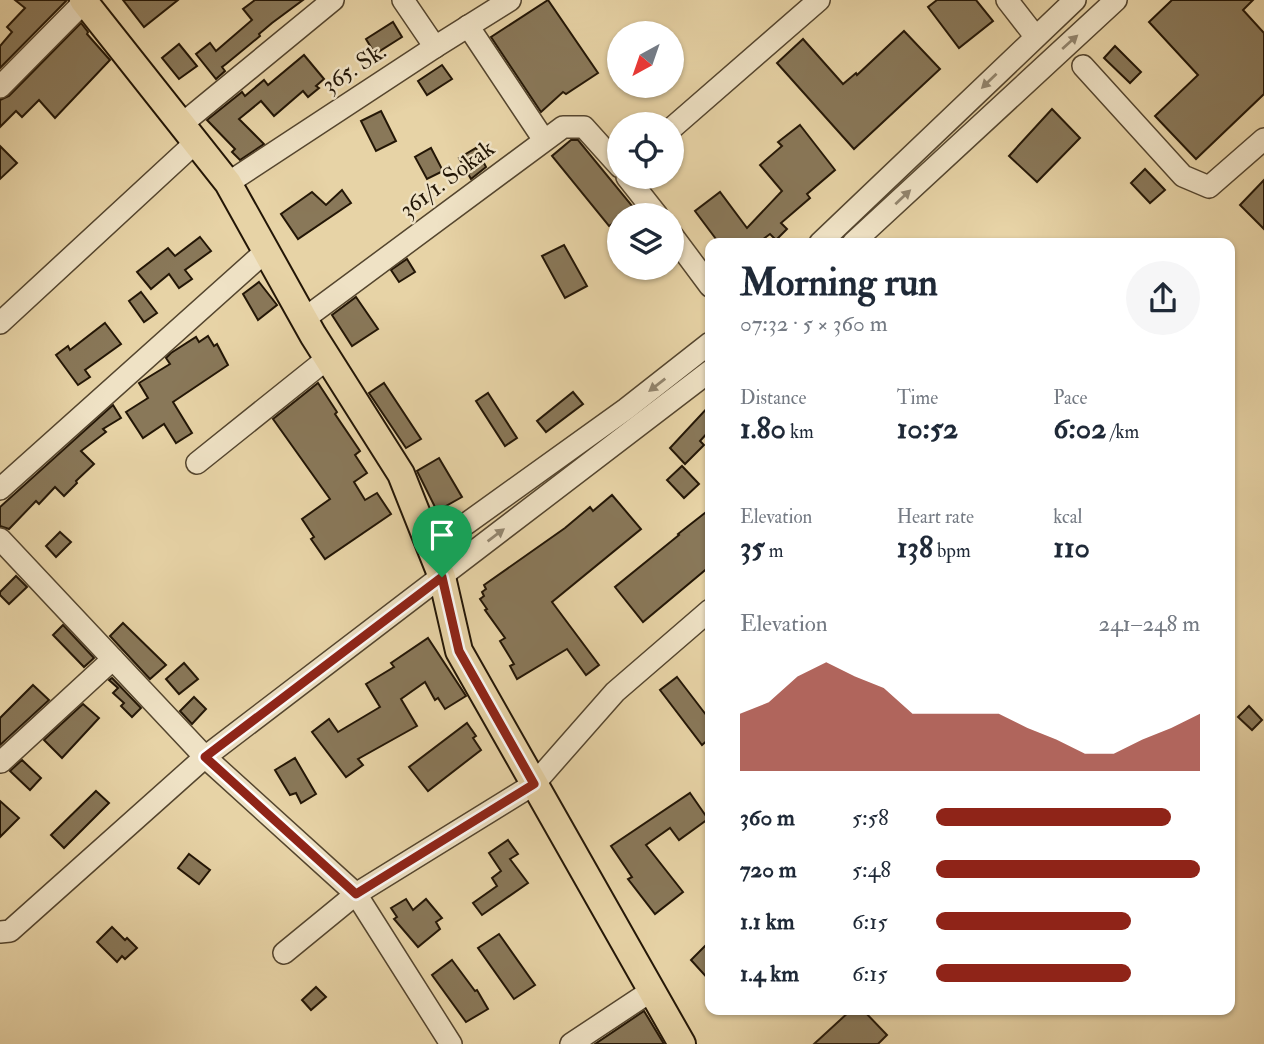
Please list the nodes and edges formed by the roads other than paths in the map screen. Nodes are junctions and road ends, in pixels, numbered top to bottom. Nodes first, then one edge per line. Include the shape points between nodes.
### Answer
1 (333, 0) edge
2 (403, 0) edge
3 (510, 0) edge
4 (819, 0) edge
5 (1007, 0) edge
6 (1074, 0) edge
7 (1116, 0) edge
8 (84, 1) edge
9 (468, 26) junction
10 (1035, 36) junction
11 (435, 47) junction
12 (1083, 66) dead end
13 (0, 88) edge
14 (684, 118) edge
15 (189, 133) junction
16 (1264, 139) edge
17 (544, 140) junction
18 (607, 153) edge
19 (228, 183) junction
20 (636, 189) edge
21 (648, 203) edge
22 (825, 238) edge
23 (858, 238) edge
24 (266, 251) junction
25 (684, 251) edge
26 (705, 279) edge
27 (304, 319) junction
28 (0, 323) edge
29 (705, 347) edge
30 (328, 358) junction
31 (705, 380) edge
32 (197, 463) dead end
33 (0, 488) edge
34 (0, 540) edge
35 (431, 549) junction
36 (442, 577) junction
37 (705, 614) edge
38 (113, 659) junction
39 (205, 757) junction
40 (1, 762) edge
41 (534, 784) junction
42 (356, 894) junction
43 (0, 932) edge
44 (284, 953) dead end
45 (651, 991) junction
46 (451, 1044) edge
47 (571, 1044) edge
48 (682, 1044) edge

1 - 15 street
2 - 11 street
3 - 9 street, 365. Sk.
4 - 14 street
5 - 10 street
6 - 10 street
23 -> 7 street
8 - 13 street
8 - 15 main road
9 - 11 street, 365. Sk.
9 - 17 street
10 -> 22 street
11 - 19 street, 365. Sk.
12 - 16 street via 1183,177 1209,187
15 - 19 main road
15 - 28 street
17 - 18 street, 361/1. Sokak via 563,127 584,128
17 - 27 street, 361/1. Sokak
19 - 24 main road
20 - 21 street
24 - 27 main road
24 - 33 street
25 - 26 street
27 - 30 main road
29 -> 35 street
30 - 32 street
30 - 35 main road via 401,474
36 -> 31 street
34 - 38 street
35 - 36 main road
36 - 39 street
36 - 41 main road via 459,651
37 - 41 street via 615,692
38 - 39 street
38 - 40 street
39 - 42 street
39 - 43 street via 10,930
41 - 42 street
41 - 45 main road
42 - 44 street
42 - 46 street
45 - 47 street
45 - 48 main road

